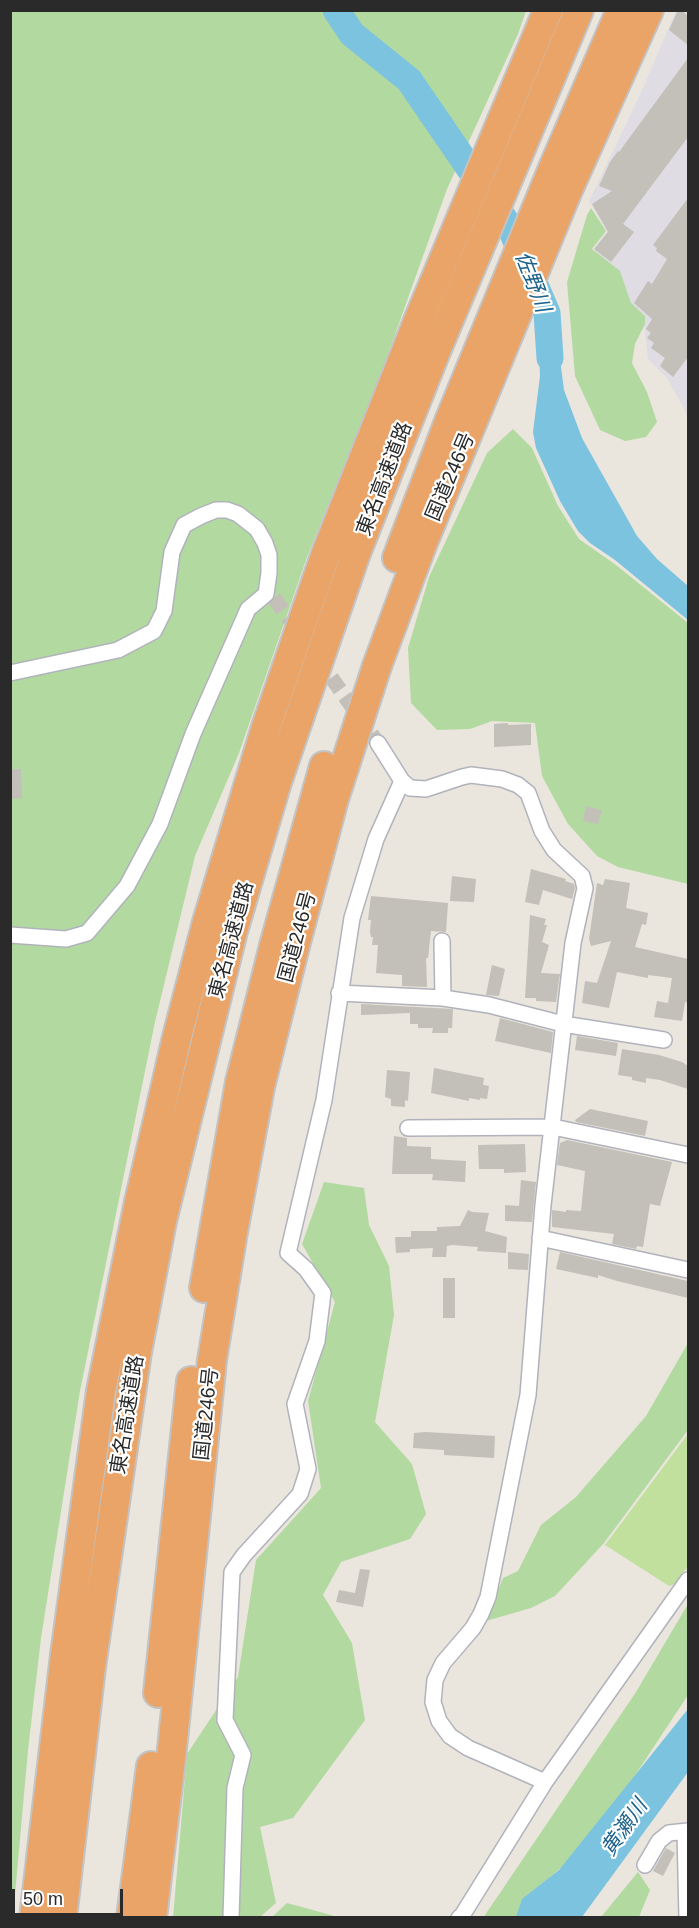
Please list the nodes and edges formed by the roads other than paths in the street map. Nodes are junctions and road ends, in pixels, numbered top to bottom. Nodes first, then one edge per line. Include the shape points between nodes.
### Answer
1 (548, 10) edge
2 (579, 10) edge
3 (621, 10) edge
4 (649, 10) edge
5 (561, 179) junction
6 (460, 426) junction
7 (10, 673) edge
8 (378, 743) tunnel mouth
9 (402, 781) junction
10 (10, 935) edge
11 (442, 941) dead end
12 (339, 993) junction
13 (443, 998) junction
14 (563, 1024) junction
15 (664, 1040) dead end
16 (553, 1127) junction
17 (408, 1128) dead end
18 (688, 1155) edge
19 (540, 1238) junction
20 (688, 1270) edge
21 (688, 1580) edge
22 (545, 1782) junction
23 (687, 1832) edge
24 (645, 1865) dead end
25 (34, 1917) edge
26 (62, 1917) edge
27 (131, 1917) edge
28 (152, 1917) edge
29 (231, 1917) edge
30 (459, 1917) edge
31 (687, 1917) edge

1 - 25 highway, 東名高速道路 via 354,479 293,644 237,821 177,1037 101,1392
2 - 26 highway, 東名高速道路 via 356,553 277,782 233,930 162,1221 137,1352 91,1667
3 - 5 highway, 国道246号
4 - 5 highway, 国道246号
5 - 6 highway, 国道246号
6 - 27 highway, 国道246号 via 361,653 315,793 240,1082 194,1353 152,1761
6 - 28 highway, 国道246号 via 334,799 260,1087 212,1360
7 - 10 street via 118,650 154,631 164,611 172,552 184,525 216,510 227,510 257,529 265,543 270,596 248,609 193,734 160,824 128,886 87,933 66,939
8 - 9 street
9 - 12 street via 375,839 351,918
9 - 14 street via 419,790 471,775 502,779 528,793 542,831 554,850 582,876 585,888 573,943
11 - 13 street
12 - 13 street
12 - 29 street via 324,1100 288,1253 306,1269 323,1293 317,1341 295,1404 308,1469 300,1494 232,1572 225,1720 243,1755 235,1788
13 - 14 street
14 - 15 street
14 - 16 street
16 - 17 street
16 - 18 street
16 - 19 street
19 - 20 street
19 - 22 street via 528,1395 488,1597 473,1628 442,1663 433,1702 439,1721 450,1736
21 - 22 street
22 - 30 street
23 - 24 street via 669,1833 659,1841
23 - 31 street

